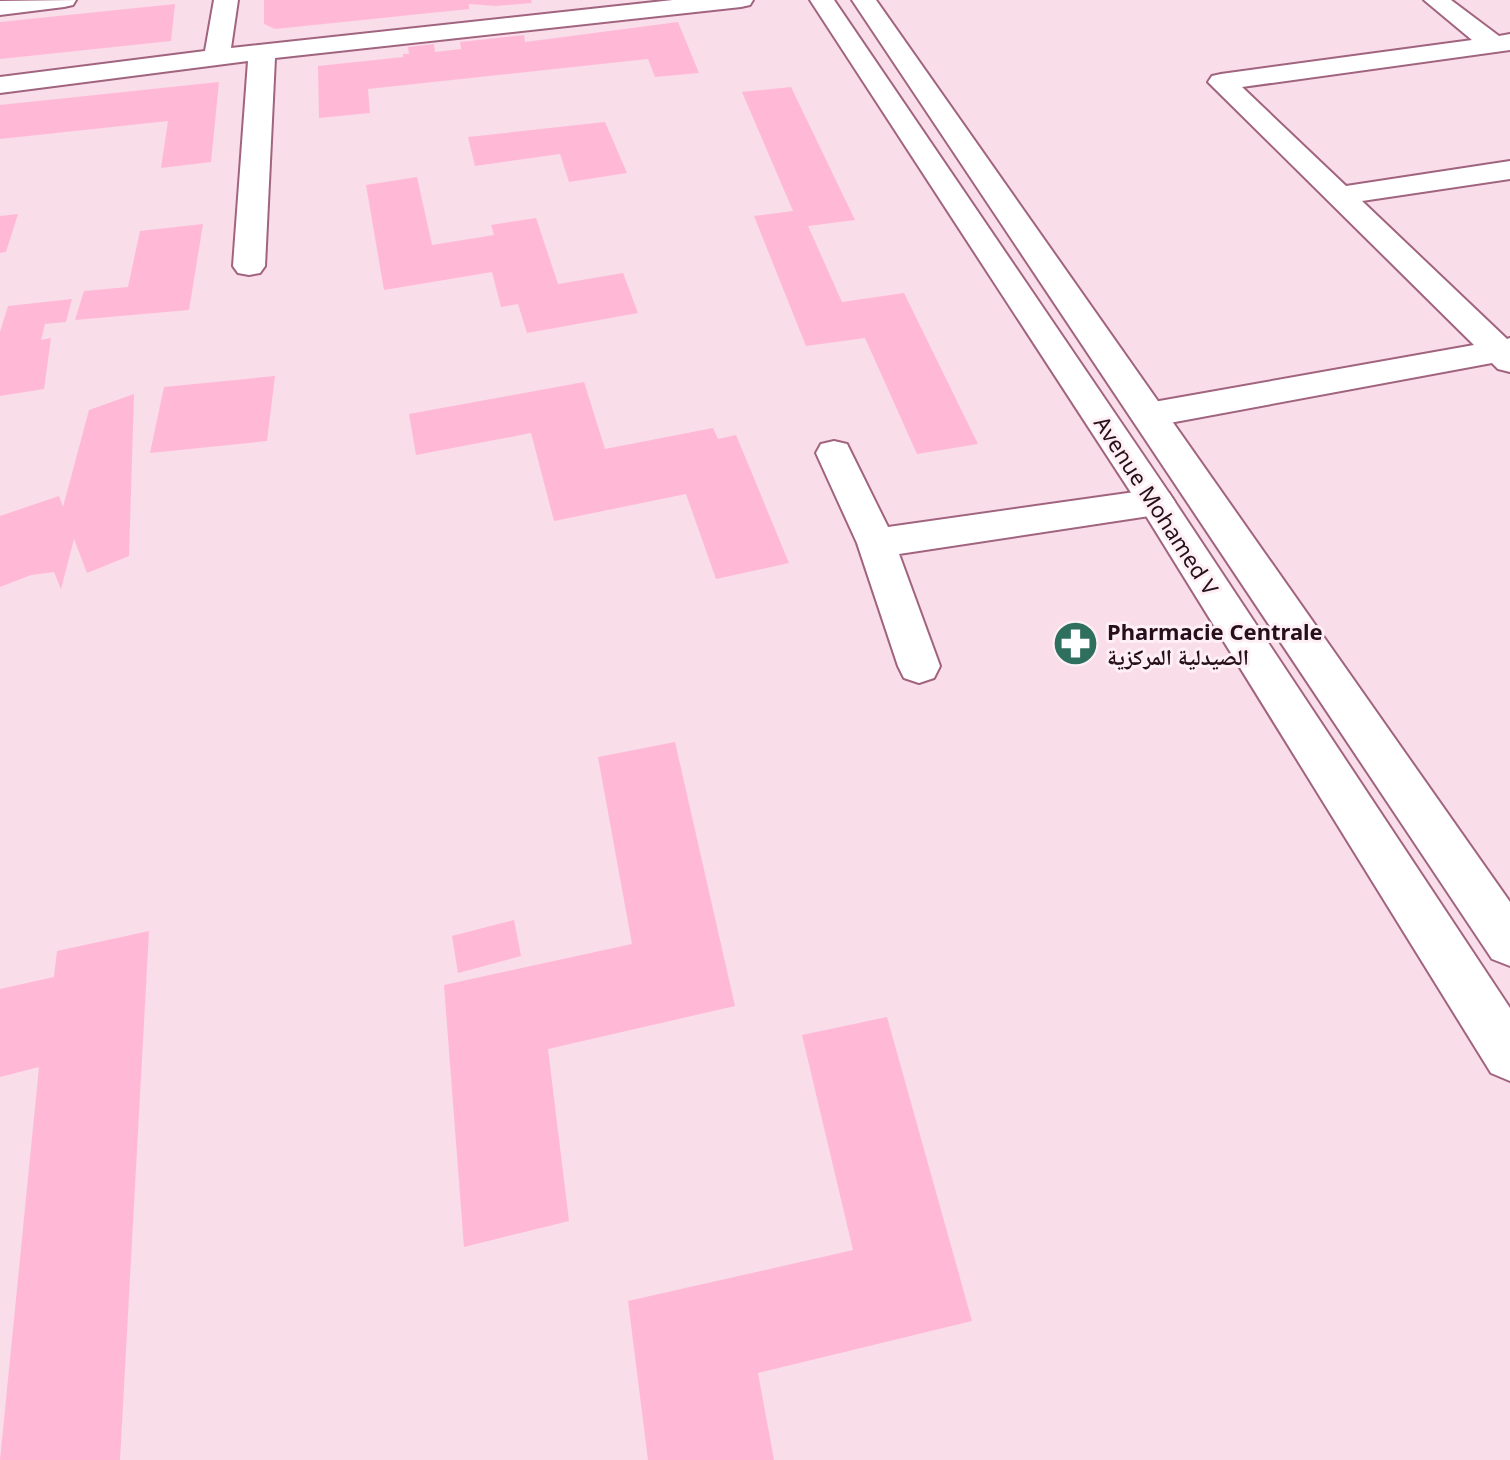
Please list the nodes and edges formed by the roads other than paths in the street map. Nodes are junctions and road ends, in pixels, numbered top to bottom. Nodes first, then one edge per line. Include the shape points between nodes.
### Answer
1 (64, 0) edge
2 (226, 0) edge
3 (741, 0) edge
4 (822, 0) edge
5 (864, 0) edge
6 (1436, 0) edge
7 (1475, 0) edge
8 (0, 8) edge
9 (1505, 37) edge
10 (262, 52) junction
11 (217, 58) junction
12 (0, 85) edge
13 (1510, 170) edge
14 (1339, 196) junction
15 (249, 266) dead end
16 (1507, 354) edge
17 (1148, 415) junction
18 (834, 453) dead end
19 (1156, 502) junction
20 (876, 543) junction
21 (919, 666) dead end
22 (1510, 943) edge
23 (1510, 1055) edge

1 - 8 street
2 - 11 street
3 - 10 street
4 - 19 street, Avenue Mohamed V
5 - 17 street, Avenue Mohamed V
6 - 9 street
7 - 9 street
9 - 14 street via 1221,82
10 - 11 street
10 - 15 street
11 - 12 street
13 - 14 street
14 - 16 street
16 - 17 street
17 - 22 street, Avenue Mohamed V
18 - 20 street
19 - 20 street
19 - 23 street, Avenue Mohamed V
20 - 21 street

